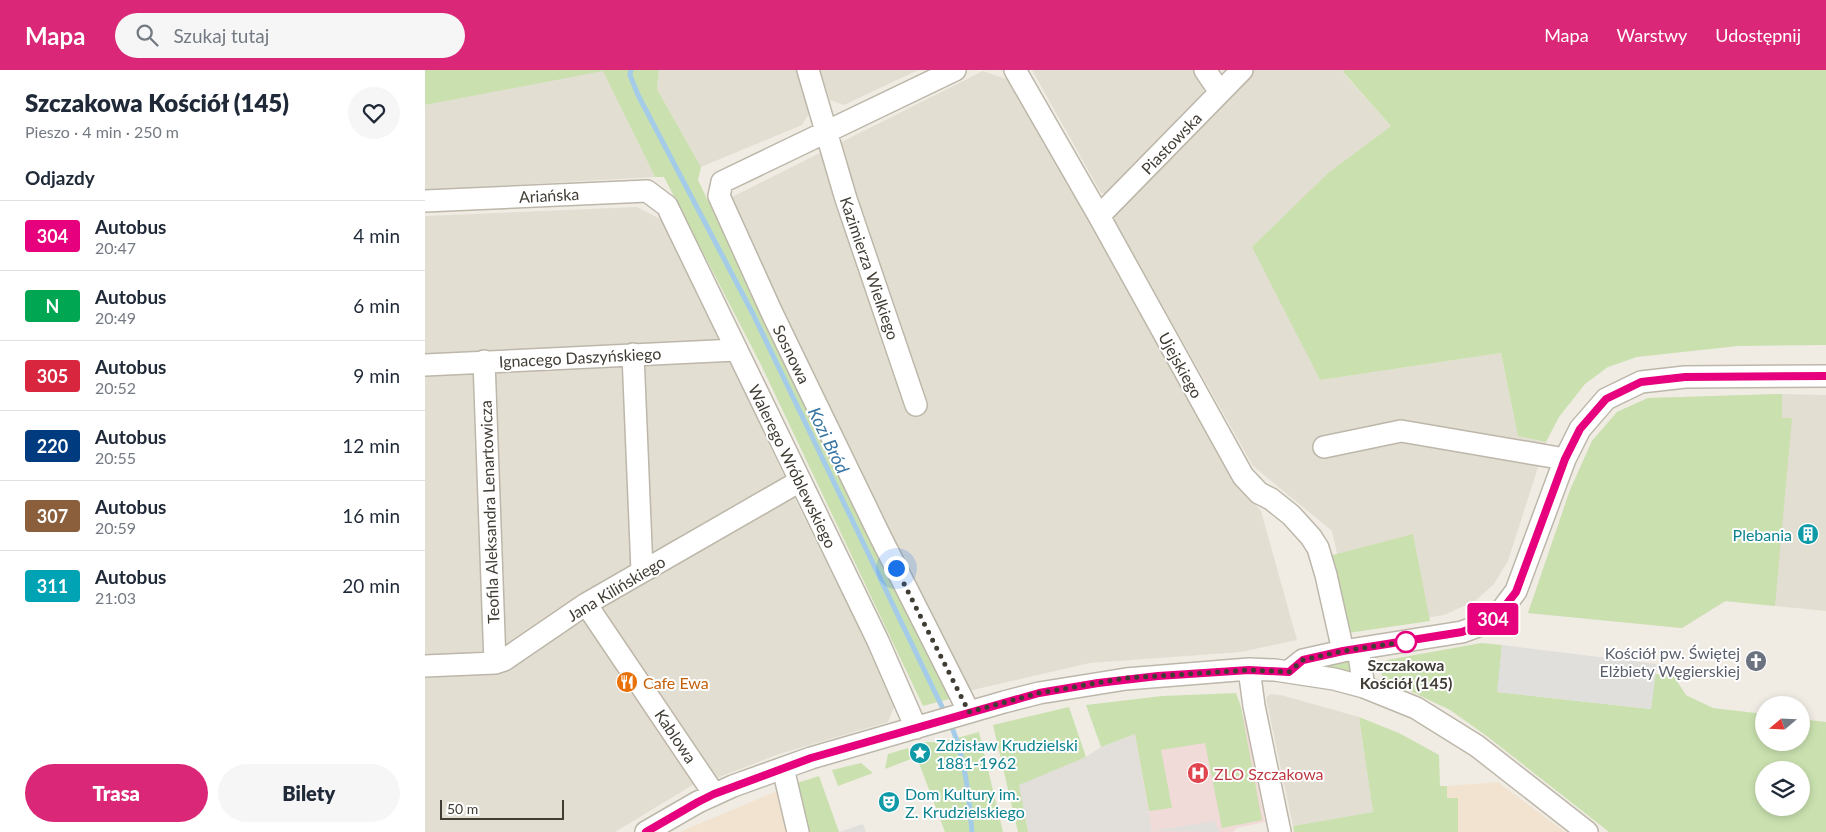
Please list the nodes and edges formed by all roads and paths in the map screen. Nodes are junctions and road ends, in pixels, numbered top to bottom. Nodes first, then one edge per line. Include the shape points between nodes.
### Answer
1 (808, 70) edge
2 (955, 70) edge
3 (1015, 70) edge
4 (1205, 70) edge
5 (1242, 70) edge
6 (1220, 92) junction
7 (827, 131) junction
8 (425, 201) edge
9 (667, 206) joint
10 (1099, 216) junction
11 (735, 350) junction
12 (633, 354) junction
13 (484, 361) junction
14 (425, 365) edge
15 (1826, 376) edge
16 (916, 405) dead end
17 (1325, 447) dead end
18 (1565, 459) junction
19 (800, 481) junction
20 (641, 572) junction
21 (586, 604) junction
22 (1350, 650) junction
23 (495, 663) junction
24 (425, 666) edge
25 (1249, 670) junction
26 (1289, 672) junction
27 (1364, 687) junction
28 (966, 713) junction
29 (918, 727) junction
30 (783, 768) junction
31 (714, 794) junction
32 (646, 832) edge
33 (798, 832) edge
34 (1280, 832) edge
35 (1587, 832) edge

1 - 7 street, Kazimierza Wielkiego
2 - 7 street
3 - 10 street, Ujejskiego
4 - 6 street
5 - 6 street, Piastowska
6 - 10 street, Piastowska
7 - 16 street, Kazimierza Wielkiego
7 - 28 street, Sosnowa via 722,182 719,196 772,313
8 - 9 street, Ariańska via 647,191
9 - 11 street, Walerego Wróblewskiego
10 - 22 street, Ujejskiego via 1243,476 1259,493 1296,520 1318,548
11 - 12 street, Ignacego Daszyńskiego
11 - 19 street, Walerego Wróblewskiego
12 - 13 street, Ignacego Daszyńskiego
12 - 20 street
13 - 14 street, Ignacego Daszyńskiego
13 - 23 street, Teofila Aleksandra Lenartowicza
15 - 18 street via 1685,377 1641,382 1606,399 1580,429
17 - 18 street via 1401,431
18 - 22 street via 1516,592 1498,615 1462,632
19 - 20 street, Jana Kilińskiego
19 - 29 street, Walerego Wróblewskiego
20 - 21 street, Jana Kilińskiego
21 - 23 street, Jana Kilińskiego via 509,657
21 - 31 street, Kablowa
22 - 26 street via 1303,660
22 - 27 street, Ujejskiego
23 - 24 street, Jana Kilińskiego
25 - 26 street
25 - 28 street via 1126,678 1039,693
25 - 34 street
26 - 27 street via 1334,678
27 - 35 street via 1416,708 1444,724
28 - 29 street
29 - 30 street
30 - 31 street
30 - 33 street
31 - 32 street

